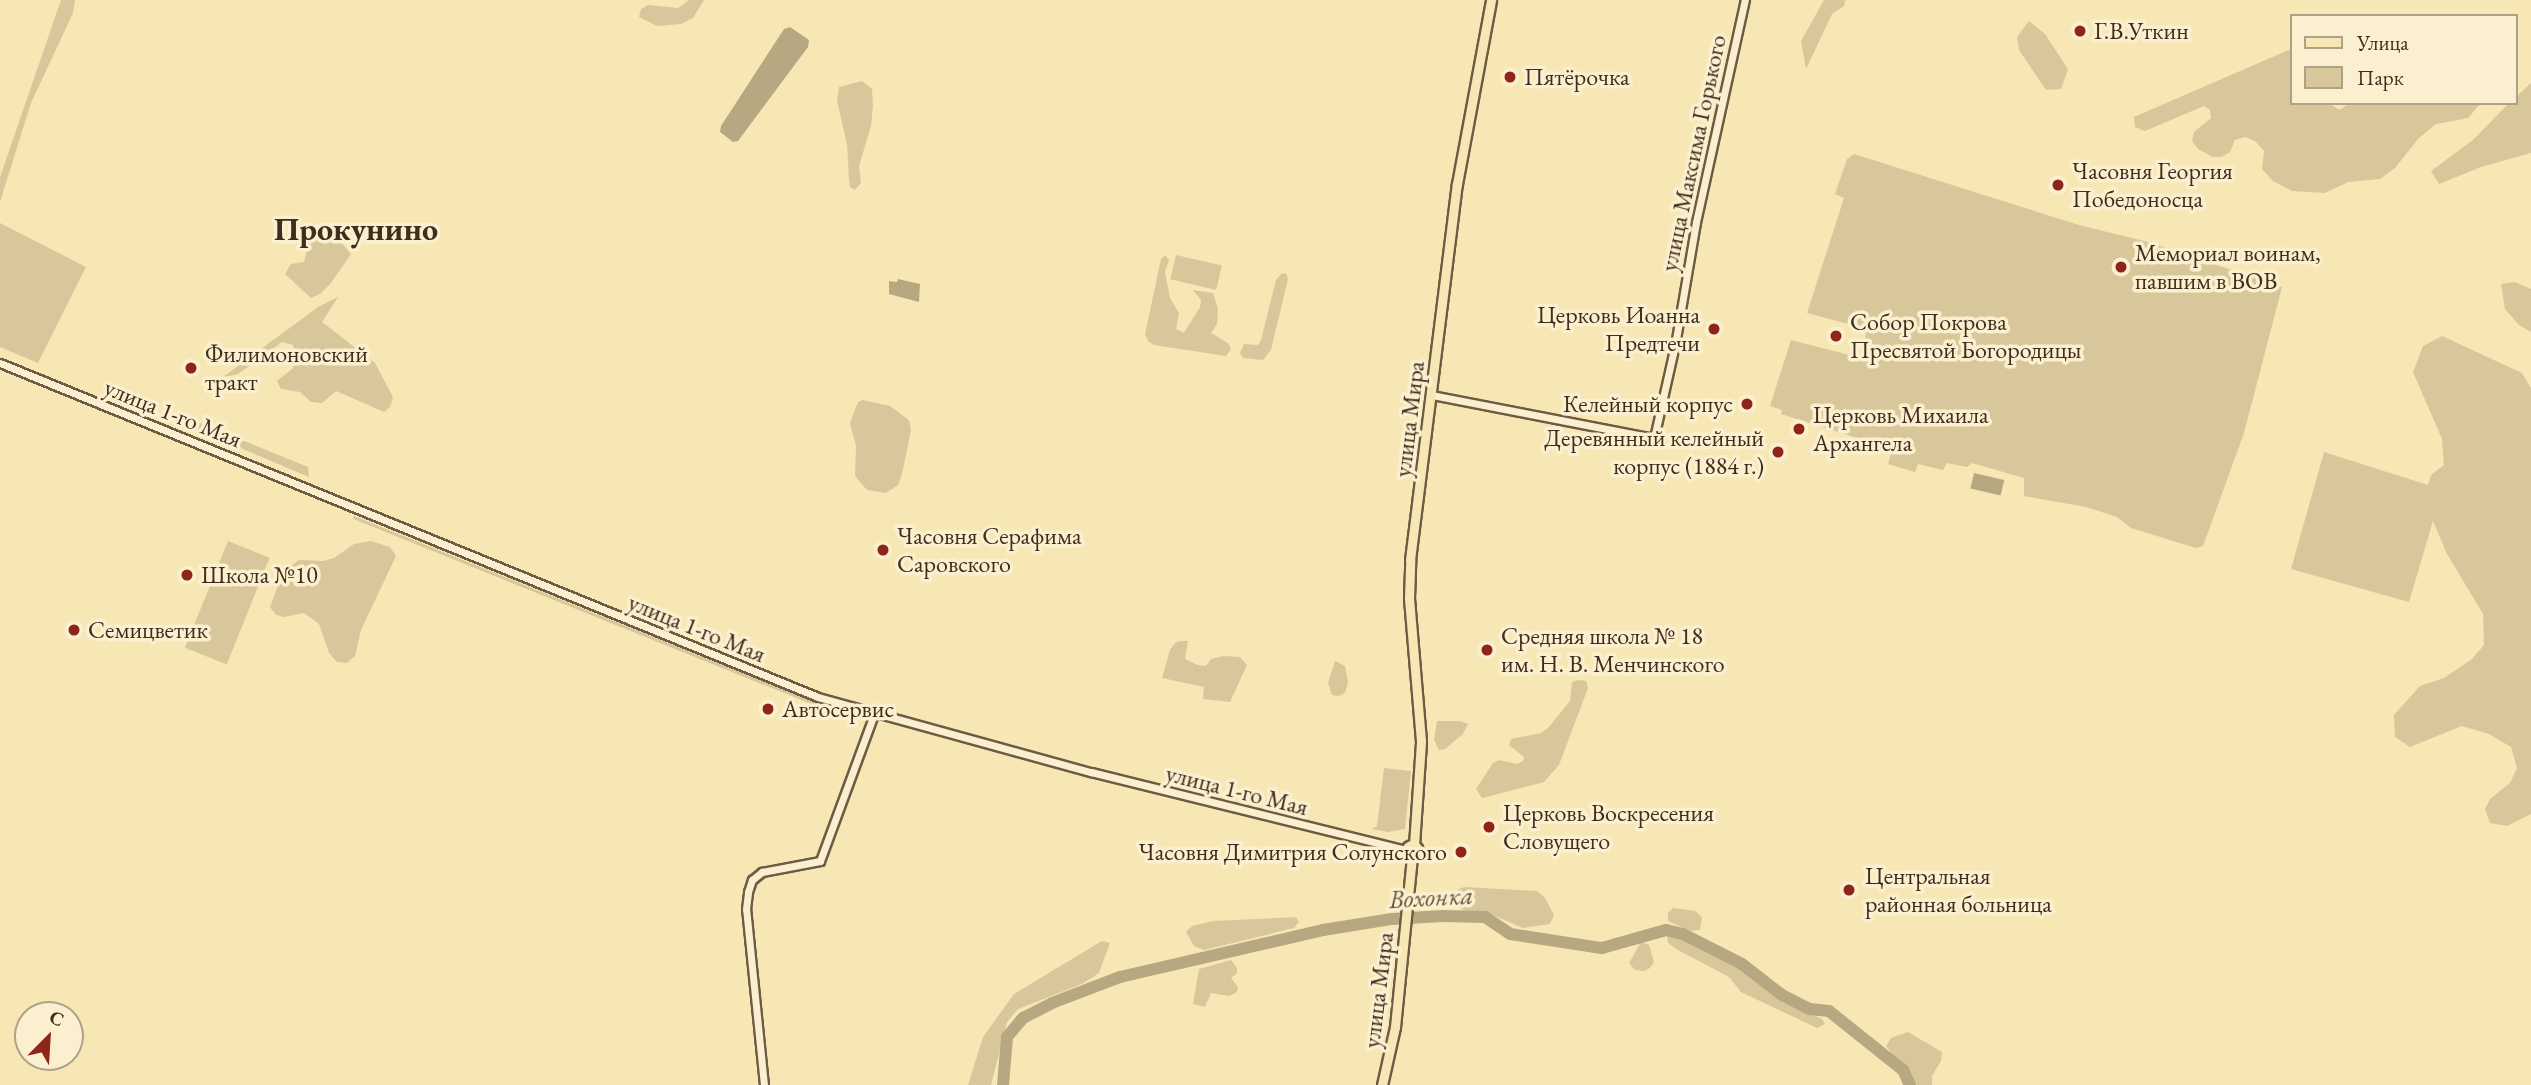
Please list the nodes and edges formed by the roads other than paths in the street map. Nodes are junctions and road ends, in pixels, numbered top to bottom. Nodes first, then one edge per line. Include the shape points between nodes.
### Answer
1 (1491, 0) edge
2 (1745, 0) edge
3 (0, 363) edge
4 (1432, 395) junction
5 (874, 714) junction
6 (1411, 851) junction
7 (764, 1085) edge
8 (1382, 1085) edge

1 - 4 main road, улица Мира via 1457,184
2 - 4 street, улица Максима Горького via 1654,438
3 - 5 street, улица 1-го Мая via 763,676
4 - 6 main road, улица Мира via 1409,583 1421,741
5 - 6 street, улица 1-го Мая
5 - 7 street via 820,861 762,872 752,880 746,909
6 - 8 main road, улица Мира via 1395,1027

